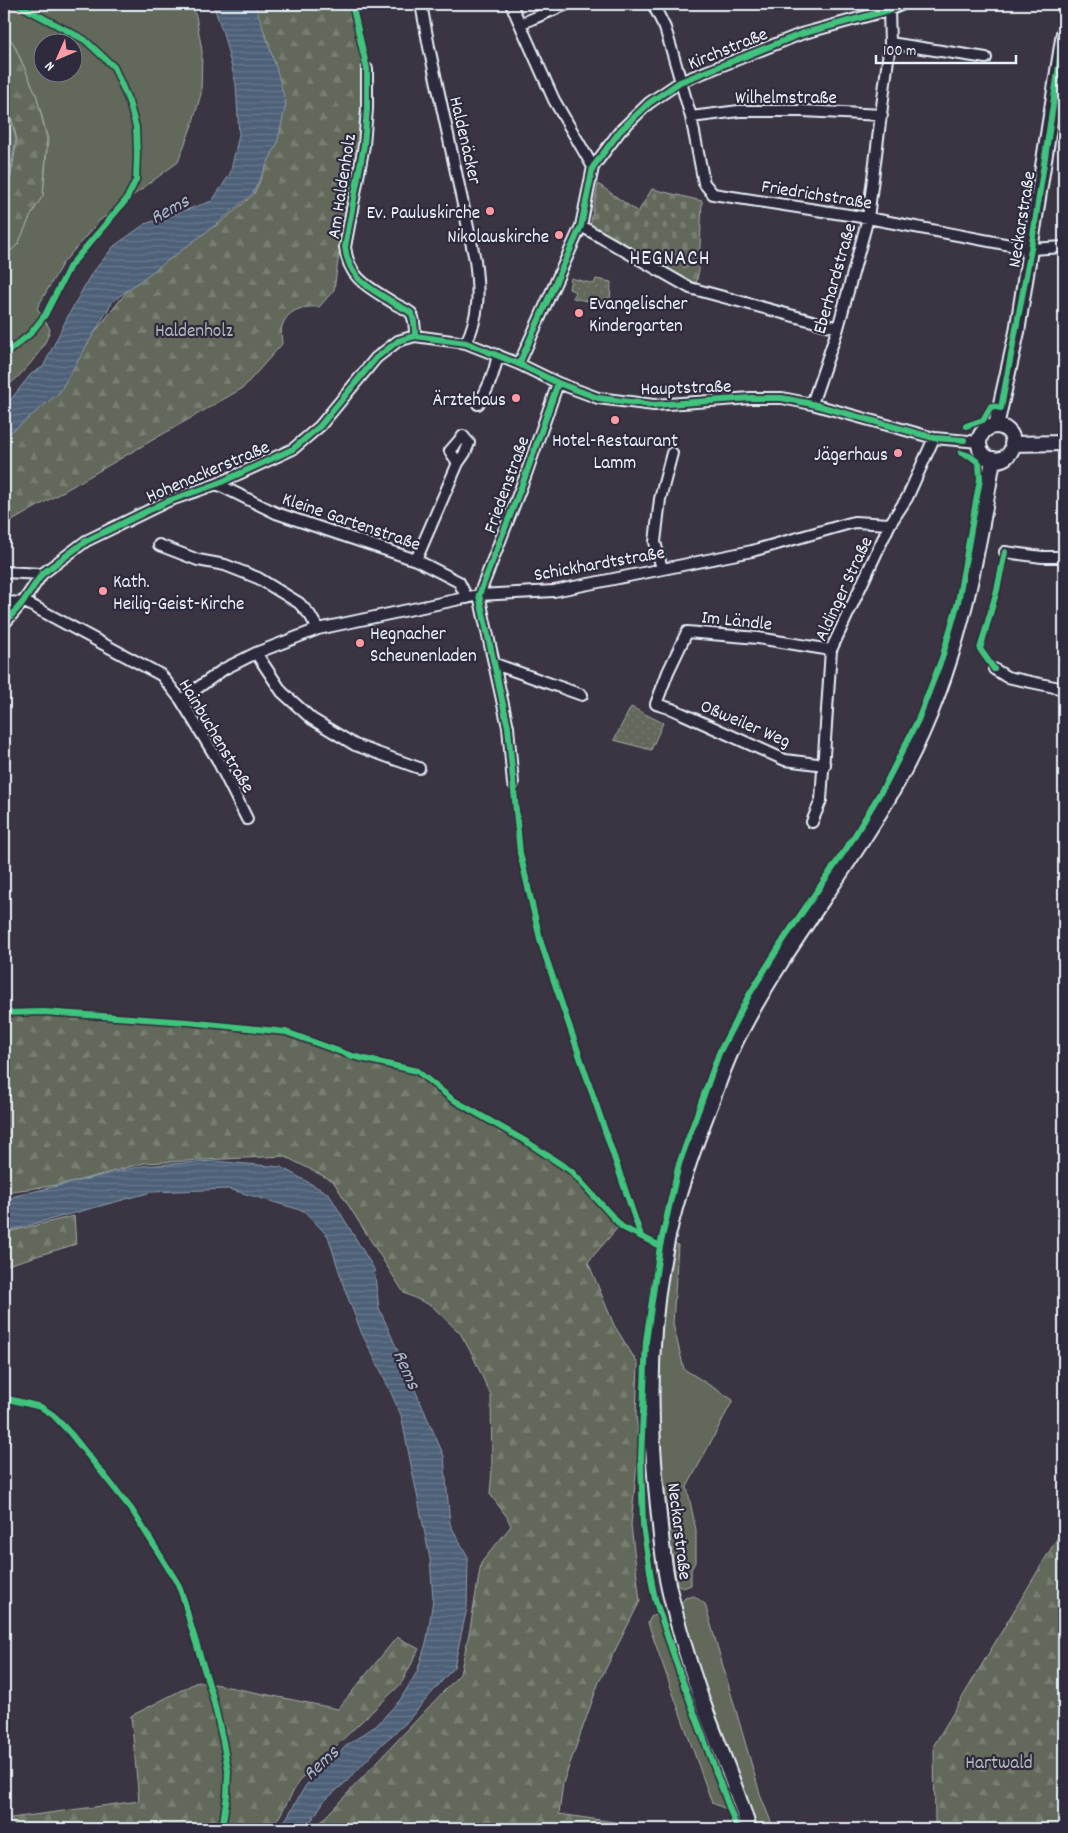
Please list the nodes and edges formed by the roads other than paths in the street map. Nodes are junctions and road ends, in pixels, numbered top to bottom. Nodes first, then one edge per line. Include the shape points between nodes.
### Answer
1 (421, 4) edge
2 (511, 4) edge
3 (567, 4) edge
4 (653, 4) edge
5 (903, 4) edge
6 (889, 10) junction
7 (520, 24) junction
8 (1064, 33) edge
9 (890, 43) junction
10 (986, 58) dead end
11 (367, 69) dead end
12 (680, 82) junction
13 (882, 116) junction
14 (690, 117) junction
15 (593, 167) junction
16 (868, 218) junction
17 (581, 226) junction
18 (1064, 247) edge
19 (1031, 249) junction
20 (838, 328) junction
21 (416, 336) junction
22 (466, 343) junction
23 (498, 356) junction
24 (518, 364) junction
25 (558, 383) junction
26 (478, 404) dead end
27 (812, 404) junction
28 (996, 426) junction
29 (934, 438) junction
30 (979, 442) junction
31 (1064, 443) edge
32 (1012, 444) junction
33 (672, 453) dead end
34 (993, 459) junction
35 (458, 463) dead end
36 (217, 484) junction
37 (890, 524) junction
38 (159, 545) dead end
39 (1005, 552) dead end
40 (1064, 557) edge
41 (416, 560) junction
42 (662, 569) junction
43 (4, 572) edge
44 (42, 574) junction
45 (479, 595) junction
46 (467, 598) junction
47 (4, 602) edge
48 (23, 602) junction
49 (4, 624) edge
50 (318, 629) junction
51 (830, 650) junction
52 (256, 653) junction
53 (495, 664) junction
54 (994, 669) dead end
55 (1064, 689) edge
56 (582, 695) dead end
57 (181, 700) junction
58 (656, 704) joint
59 (824, 765) junction
60 (419, 768) dead end
61 (513, 784) dead end
62 (247, 819) dead end
63 (812, 822) dead end
64 (749, 1829) edge

1 - 22 street, Haldenäcker via 477,270 476,317
2 - 7 street
3 - 7 street
4 - 12 street, Friedrichstraße via 665,28
5 - 6 street, Kirchstraße
6 - 9 street, Eberhardstraße
6 - 12 street, Kirchstraße via 800,34
7 - 15 street via 554,100
8 - 19 main road, Neckarstraße
9 - 10 street
9 - 13 street, Eberhardstraße
11 - 21 street, Am Haldenholz via 364,145 345,247 346,258 357,278 411,313
12 - 14 street, Friedrichstraße
12 - 15 street, Kirchstraße via 637,114
13 - 14 street, Wilhelmstraße via 738,111
13 - 16 street, Eberhardstraße
14 - 16 street, Friedrichstraße via 704,183 713,194
15 - 17 street, Kirchstraße
16 - 19 street, Friedrichstraße
16 - 20 street, Eberhardstraße
17 - 20 street via 690,288
17 - 24 street, Kirchstraße
18 - 19 street, Friedrichstraße
19 - 28 main road, Neckarstraße
20 - 27 street, Eberhardstraße
21 - 22 street, Hauptstraße
21 - 36 street, Hohenackerstraße via 398,341 376,358 320,426 293,449
22 - 23 street, Hauptstraße
23 - 24 street, Hauptstraße
23 - 26 street via 487,392
24 - 25 street, Hauptstraße
25 - 27 street, Hauptstraße via 598,398 654,405 751,398 782,398
25 - 45 street, Friedenstraße
27 - 29 street, Hauptstraße
28 - 30 main road via 984,430
28 - 32 main road via 1008,431
29 - 30 street, Hauptstraße
29 - 37 street, Aldinger Straße via 907,498
30 - 34 main road via 981,451
31 - 32 main road
32 - 34 main road via 1006,456
33 - 42 street via 660,499 656,542
34 - 64 main road, Neckarstraße via 972,581 948,666 930,715 878,816 776,968 740,1033 702,1124 667,1240 655,1321 651,1413 662,1541 670,1594 698,1688
35 - 41 street
36 - 41 street, Kleine Gartenstraße via 276,513
36 - 44 street, Hohenackerstraße via 168,501 86,541
37 - 42 street, Schickhardtstraße via 854,522 752,551
37 - 51 street, Aldinger Straße
38 - 50 street via 258,578 299,603
39 - 40 street
41 - 46 street, Kleine Gartenstraße via 459,582
42 - 45 street, Schickhardtstraße via 554,591
43 - 44 street
44 - 48 street, Hohenackerstraße
45 - 46 street, Schickhardtstraße
45 - 53 street
46 - 50 street, Schickhardtstraße
47 - 48 street
48 - 49 street, Hohenackerstraße
48 - 57 street, Hainbuchenstraße via 160,674
50 - 52 street, Schickhardtstraße
51 - 58 street, Im Ländle via 758,638 687,632
51 - 59 street, Aldinger Straße
52 - 57 street, Schickhardtstraße via 224,669
52 - 60 street via 282,692 312,718 355,745
53 - 56 street
53 - 61 street via 508,727
54 - 55 street via 1007,677
57 - 62 street, Hainbuchenstraße via 217,759
58 - 59 street, Oßweiler Weg via 785,760
59 - 63 street, Aldinger Straße via 821,800

